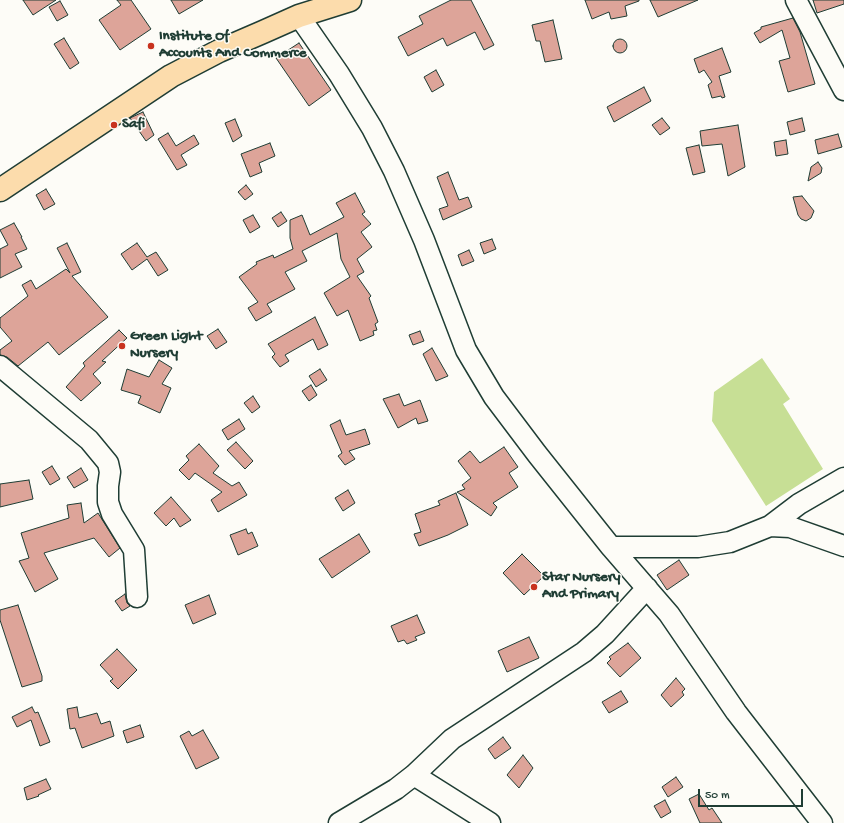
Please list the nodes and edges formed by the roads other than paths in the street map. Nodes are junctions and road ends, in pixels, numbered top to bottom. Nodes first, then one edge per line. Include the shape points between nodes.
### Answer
1 (350, 0) edge
2 (796, 0) edge
3 (299, 16) junction
4 (844, 90) edge
5 (0, 190) edge
6 (0, 366) edge
7 (844, 478) edge
8 (770, 526) junction
9 (844, 546) edge
10 (611, 547) junction
11 (647, 588) junction
12 (137, 597) dead end
13 (414, 775) junction
14 (339, 823) edge
15 (490, 823) edge
16 (822, 823) edge

1 - 3 main road
2 - 4 street
3 - 5 main road via 218,51 171,76
3 - 10 street via 339,74 372,128 394,171 424,240 466,350 478,372 537,454
6 - 12 street via 89,440 108,463 108,502 112,514 134,550
7 - 8 street via 799,504
8 - 9 street via 790,527
8 - 10 street via 730,542 698,547
10 - 11 street
11 - 13 street via 605,634 584,652 452,739
11 - 16 street via 669,614 736,712
13 - 14 street via 396,789
13 - 15 street

